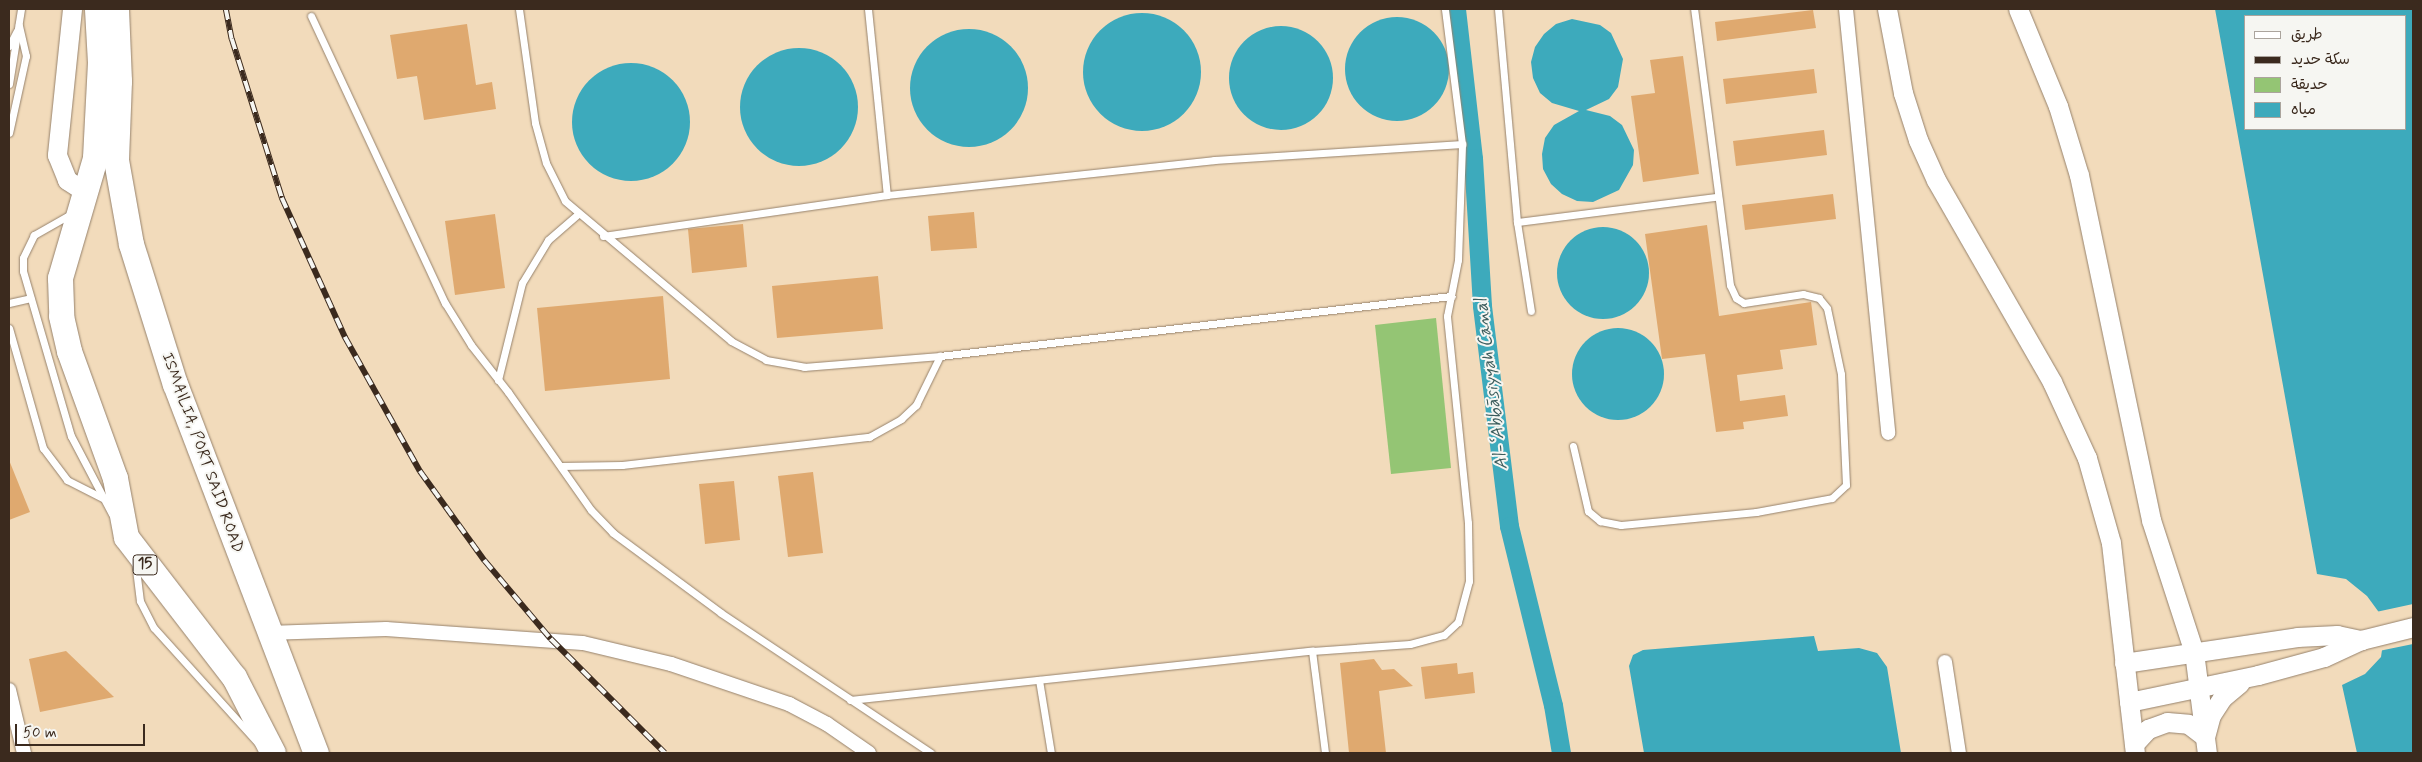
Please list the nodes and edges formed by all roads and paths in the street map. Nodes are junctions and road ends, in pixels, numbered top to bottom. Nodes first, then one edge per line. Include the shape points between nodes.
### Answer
1 (22, 9) edge
2 (72, 9) edge
3 (97, 9) edge
4 (116, 9) edge
5 (518, 9) edge
6 (868, 9) edge
7 (1445, 9) edge
8 (1498, 9) edge
9 (1694, 9) edge
10 (1846, 9) edge
11 (1887, 9) edge
12 (2018, 9) edge
13 (311, 16) dead end
14 (19, 25) junction
15 (9, 35) edge
16 (9, 46) edge
17 (9, 84) edge
18 (9, 133) edge
19 (106, 144) junction
20 (1462, 144) junction
21 (888, 195) junction
22 (1716, 197) junction
23 (85, 200) junction
24 (577, 215) junction
25 (1517, 222) junction
26 (603, 236) junction
27 (1451, 296) junction
28 (30, 298) junction
29 (9, 300) edge
30 (1531, 310) dead end
31 (9, 328) edge
32 (940, 356) junction
33 (498, 380) junction
34 (1888, 433) dead end
35 (1573, 446) dead end
36 (561, 466) junction
37 (102, 498) junction
38 (130, 544) junction
39 (2413, 628) edge
40 (268, 633) junction
41 (2361, 640) junction
42 (1312, 651) junction
43 (2194, 652) junction
44 (1945, 662) dead end
45 (2124, 663) junction
46 (2258, 675) junction
47 (1039, 680) junction
48 (9, 690) edge
49 (2199, 690) junction
50 (850, 700) junction
51 (2129, 702) junction
52 (2206, 745) edge
53 (2134, 748) edge
54 (24, 753) edge
55 (273, 753) edge
56 (316, 753) edge
57 (869, 753) edge
58 (931, 753) edge
59 (1051, 753) edge
60 (1325, 753) edge
61 (1959, 753) edge

1 - 14 lane
2 - 23 main road via 57,155 67,180
3 - 19 highway
4 - 19 highway via 119,81
5 - 24 lane via 535,123 546,164 565,202
6 - 21 lane
7 - 20 lane
8 - 25 lane
9 - 22 lane
10 - 34 street
11 - 45 main road via 1903,93 1936,180 2052,382 2087,458 2111,543
12 - 43 main road via 2055,97 2079,175 2149,512
13 - 33 lane via 445,303 470,345
14 - 15 lane
14 - 16 lane
14 - 17 lane
14 - 18 lane via 26,56
19 - 23 highway, 15
19 - 40 highway, ISMAILIA, PORT SAID ROAD via 131,244 175,384
20 - 21 lane via 1214,160
20 - 27 lane via 1458,260
21 - 26 lane
22 - 25 lane
22 - 35 lane via 1730,285 1736,298 1744,303 1804,294 1819,298 1827,308 1841,374 1846,485 1832,498 1756,512 1621,525 1600,521 1588,511
23 - 28 lane via 34,235 27,246 23,271
23 - 38 highway, 15 via 63,259 61,316 88,409 115,478
24 - 26 lane
24 - 33 lane via 548,240 522,283
25 - 30 lane
26 - 32 lane via 732,341 766,360 804,367
27 - 32 lane
27 - 42 lane via 1447,316 1449,346 1468,523 1469,580 1458,622 1444,636 1410,644
28 - 29 lane
28 - 37 lane via 71,436
31 - 37 lane via 43,448 67,480
32 - 36 lane via 916,405 901,419 869,437 622,465
33 - 36 lane
36 - 50 lane via 591,510 613,533 721,613
37 - 38 lane
38 - 55 highway, 15 via 234,677
38 - 55 lane via 140,601 154,628 246,732
39 - 41 main road
40 - 56 highway, ISMAILIA, PORT SAID ROAD
40 - 57 street via 386,629 583,643 671,664 789,704 828,724
41 - 43 main road via 2337,635 2297,636
41 - 46 main road via 2324,657
42 - 47 lane
42 - 60 lane
43 - 45 main road
43 - 49 main road
44 - 61 street
45 - 51 main road
46 - 49 main road
46 - 52 main road via 2238,684 2222,698 2211,715
47 - 50 lane
47 - 59 lane
48 - 54 street
49 - 51 main road
49 - 52 main road
50 - 58 lane
51 - 53 main road
52 - 53 main road via 2188,724 2167,722 2148,729

